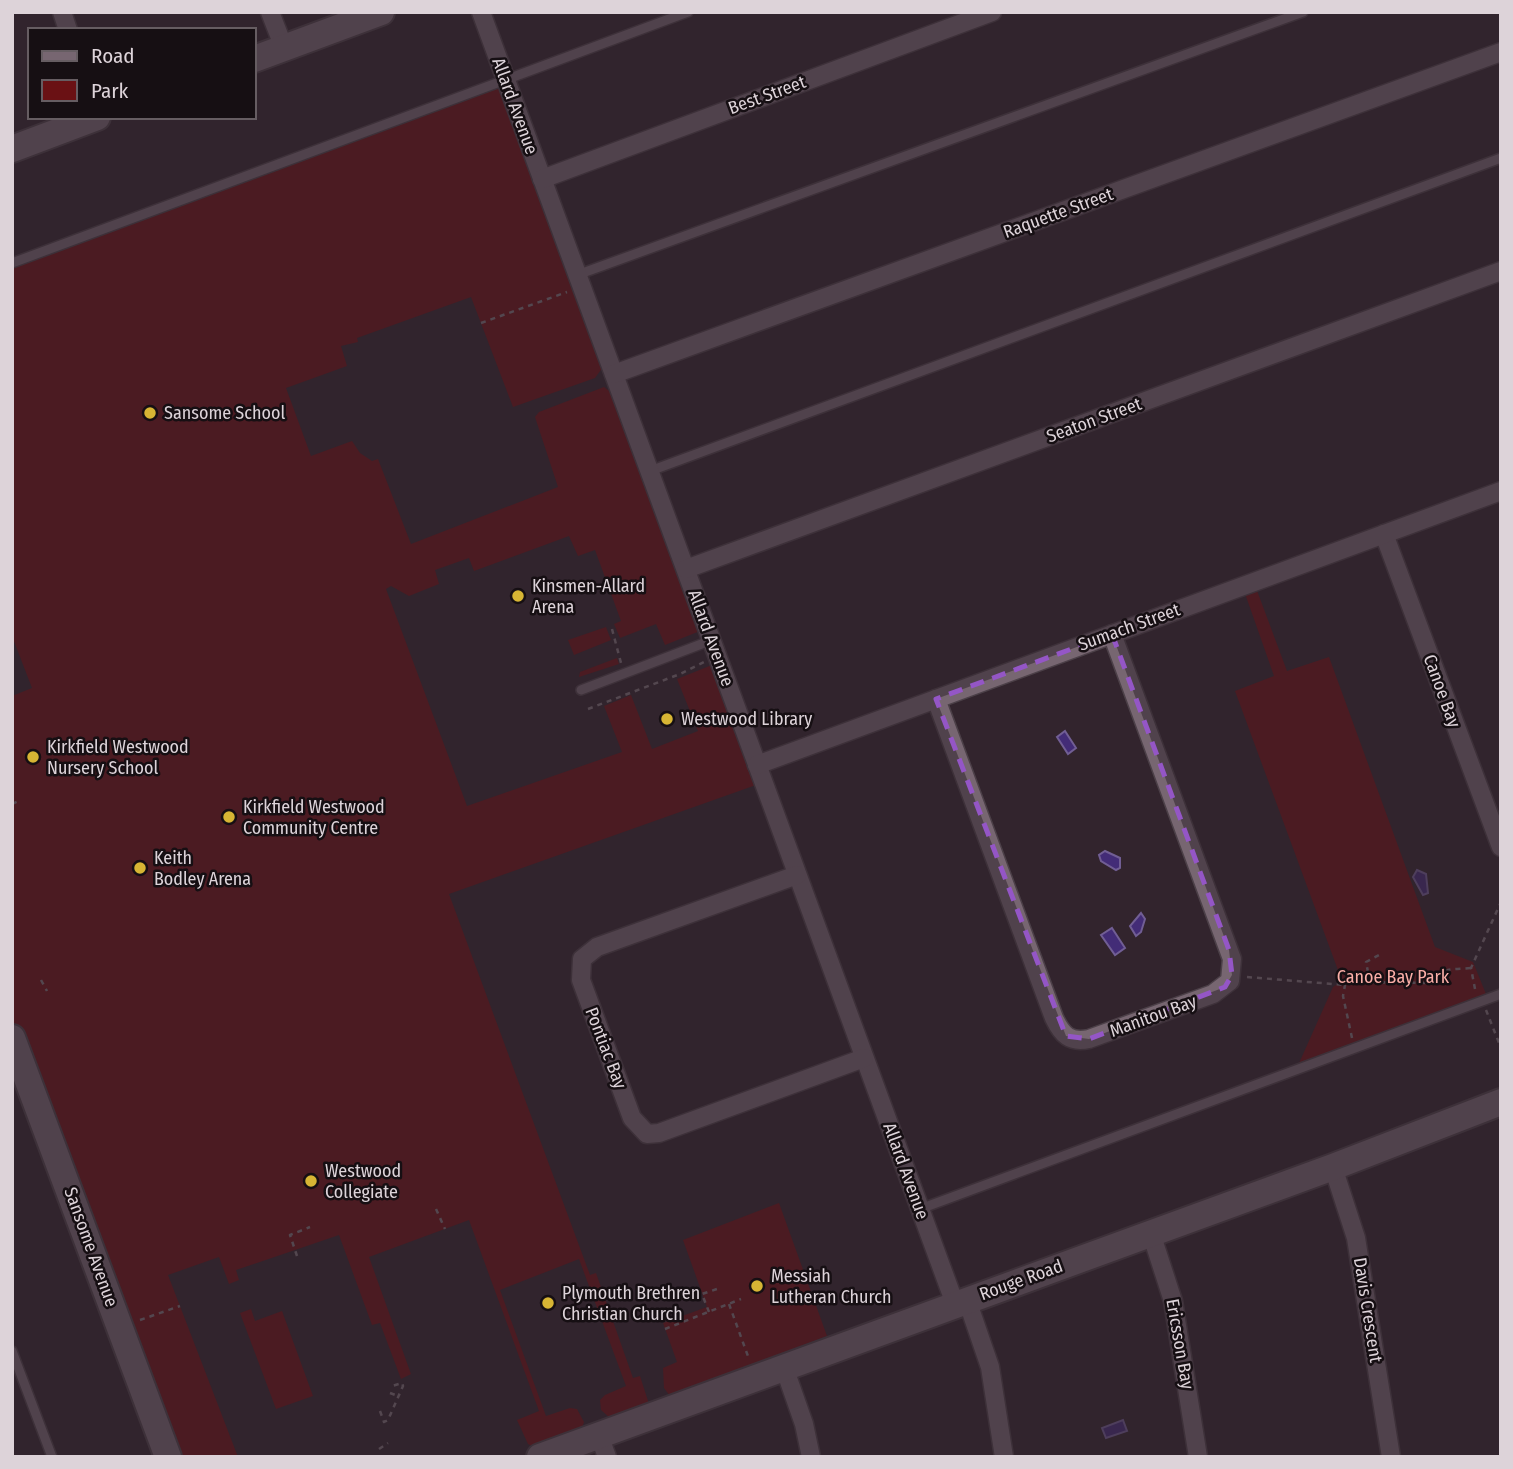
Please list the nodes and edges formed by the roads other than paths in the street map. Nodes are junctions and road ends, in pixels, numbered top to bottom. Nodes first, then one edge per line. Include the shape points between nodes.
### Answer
1 (270, 12) edge
2 (381, 12) edge
3 (481, 12) edge
4 (688, 12) edge
5 (992, 12) edge
6 (1303, 12) edge
7 (284, 48) junction
8 (1501, 52) edge
9 (256, 59) edge
10 (505, 80) junction
11 (92, 119) edge
12 (12, 149) edge
13 (1501, 158) edge
14 (541, 179) junction
15 (12, 263) edge
16 (1501, 271) edge
17 (577, 275) junction
18 (614, 373) junction
19 (650, 471) junction
20 (1501, 491) edge
21 (1384, 534) junction
22 (687, 569) junction
23 (1112, 634) junction
24 (712, 640) junction
25 (581, 690) dead end
26 (936, 699) junction
27 (757, 765) junction
28 (1501, 848) edge
29 (797, 875) junction
30 (1501, 994) edge
31 (12, 1038) edge
32 (864, 1058) junction
33 (1501, 1102) edge
34 (1333, 1167) junction
35 (920, 1209) junction
36 (1151, 1233) junction
37 (961, 1302) junction
38 (12, 1351) edge
39 (784, 1367) junction
40 (603, 1446) edge
41 (51, 1457) edge
42 (168, 1457) edge
43 (540, 1457) edge
44 (811, 1457) edge
45 (1004, 1457) edge
46 (1198, 1457) edge
47 (1391, 1457) edge

1 - 7 street
2 - 7 street
3 - 10 street, Allard Avenue
4 - 10 lane
5 - 14 street, Best Street
6 - 17 lane
7 - 9 street
8 - 18 street, Raquette Street
10 - 14 street, Allard Avenue
10 - 15 lane
11 - 12 street
13 - 19 lane
14 - 17 street, Allard Avenue
16 - 22 street, Seaton Street
17 - 18 street, Allard Avenue
18 - 19 street, Allard Avenue
19 - 22 street, Allard Avenue
20 - 21 street, Sumach Street
21 - 23 street, Sumach Street
21 - 28 street, Canoe Bay
22 - 24 street, Allard Avenue
23 - 26 street, Sumach Street
23 - 26 street, Manitou Bay via 1229,950 1232,975 1225,987 1213,994 1089,1039 1075,1041 1066,1036 1054,1018
24 - 25 lane
24 - 27 street, Allard Avenue
26 - 27 street, Sumach Street
27 - 29 street, Allard Avenue
29 - 32 street, Allard Avenue
29 - 32 street, Pontiac Bay via 590,950 582,959 581,980 632,1118 647,1134
30 - 35 lane
31 - 42 street, Sansome Avenue
32 - 35 street, Allard Avenue
33 - 34 street, Rouge Road
34 - 36 street, Rouge Road
34 - 47 street, Davis Crescent via 1356,1238
35 - 37 street, Allard Avenue
36 - 37 street, Rouge Road
36 - 46 street, Ericsson Bay via 1173,1301
37 - 39 street, Rouge Road
37 - 45 street via 990,1367
38 - 41 lane
39 - 40 street, Rouge Road
39 - 44 street
40 - 43 street, Rouge Road

